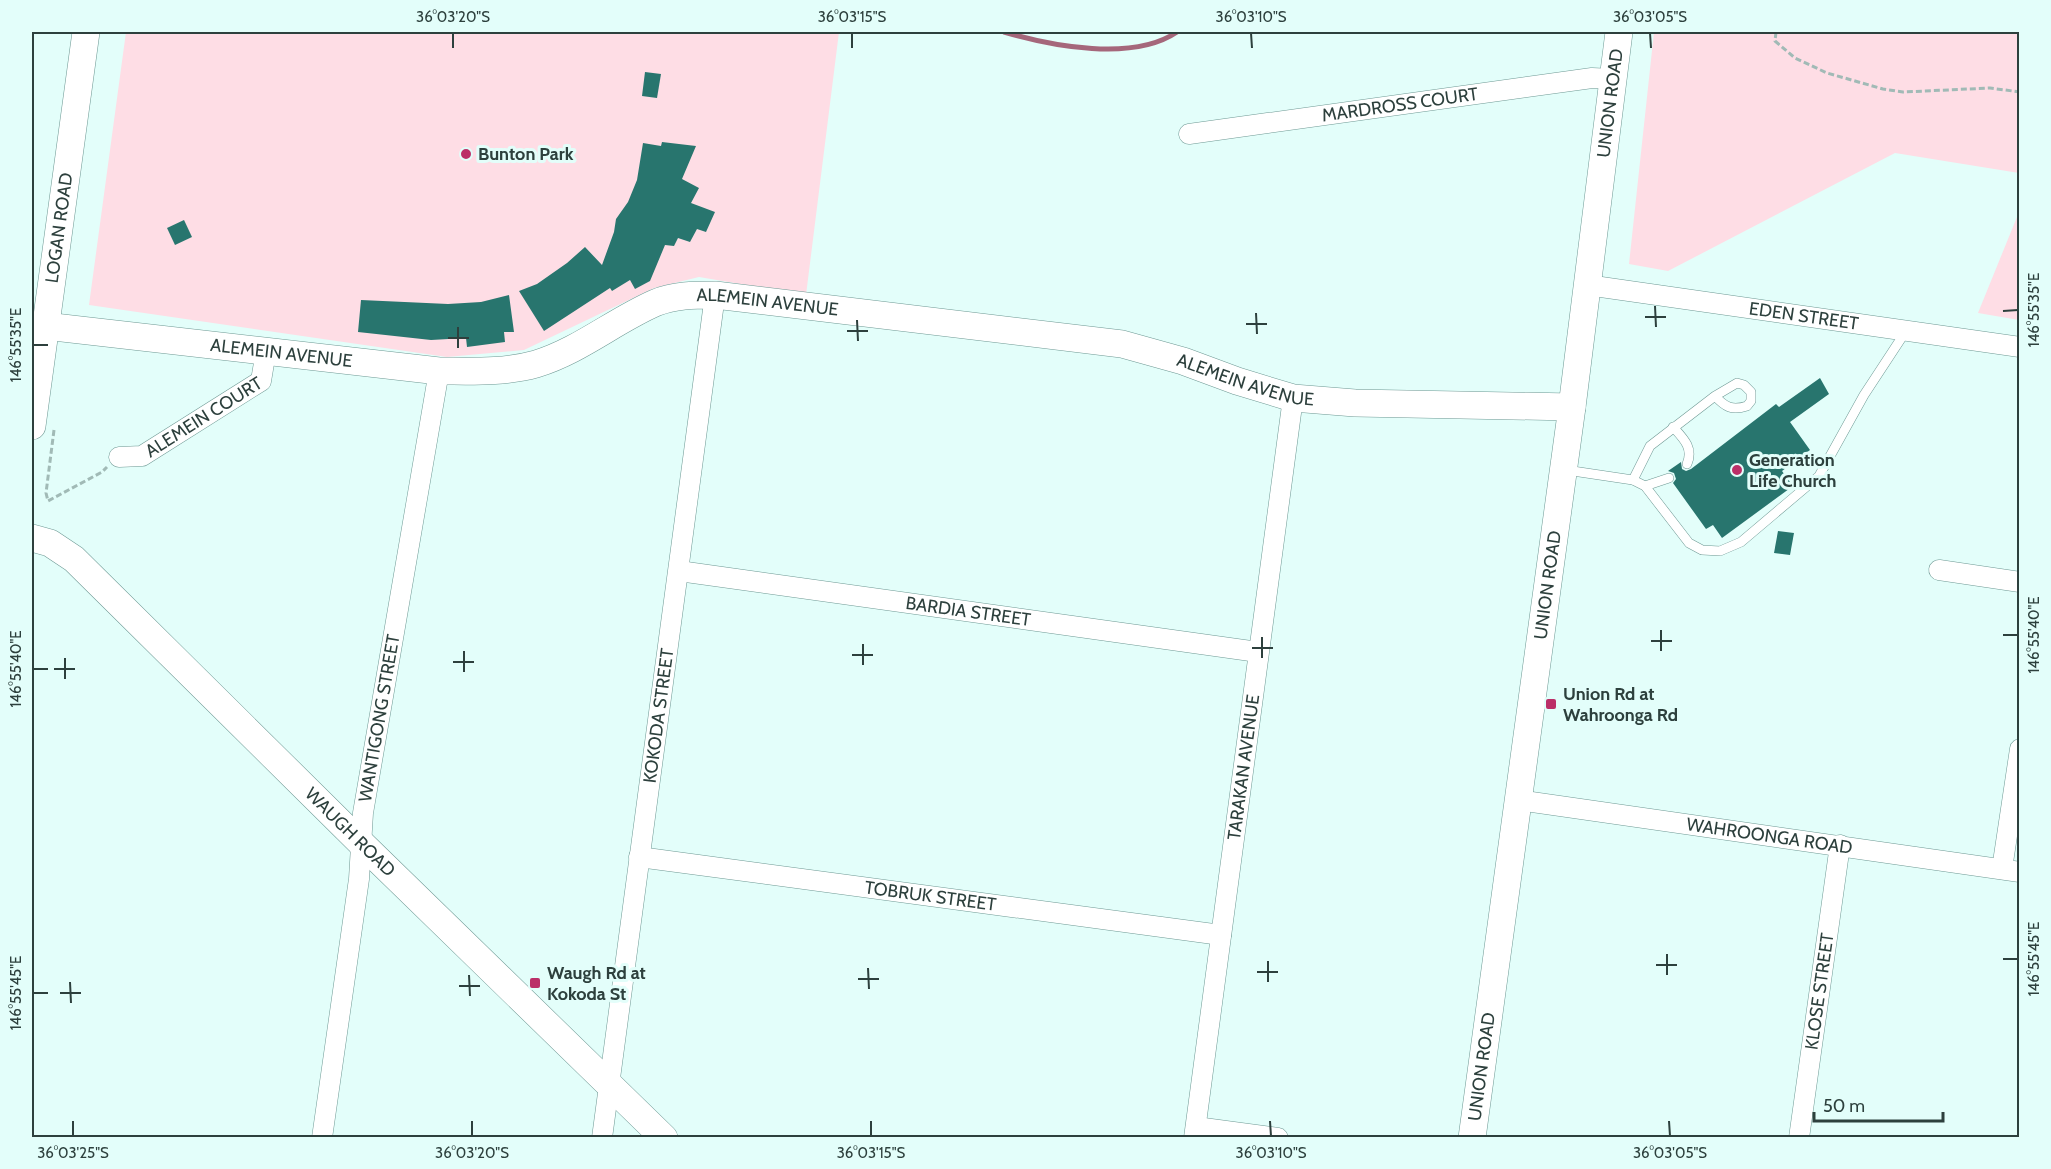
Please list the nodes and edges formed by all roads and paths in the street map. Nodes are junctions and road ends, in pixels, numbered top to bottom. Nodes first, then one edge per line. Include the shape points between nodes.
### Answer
1 (86, 32) edge
2 (1619, 32) edge
3 (1776, 32) edge
4 (1613, 79) junction
5 (2019, 92) edge
6 (1189, 134) dead end
7 (1587, 285) junction
8 (715, 294) junction
9 (45, 326) junction
10 (1906, 331) junction
11 (2019, 347) edge
12 (266, 351) junction
13 (439, 371) junction
14 (1715, 396) dead end
15 (1293, 398) junction
16 (1572, 407) junction
17 (32, 426) edge
18 (1673, 427) junction
19 (119, 457) joint
20 (1687, 464) dead end
21 (1563, 470) junction
22 (1669, 478) dead end
23 (1633, 480) junction
24 (1645, 486) junction
25 (48, 501) dead end
26 (32, 538) edge
27 (1940, 570) dead end
28 (679, 571) junction
29 (2019, 582) edge
30 (1258, 652) junction
31 (2019, 749) edge
32 (1518, 801) junction
33 (362, 843) junction
34 (1840, 845) junction
35 (639, 857) junction
36 (2011, 870) edge
37 (1221, 935) junction
38 (609, 1084) junction
39 (1195, 1132) edge
40 (322, 1137) edge
41 (602, 1137) edge
42 (664, 1137) edge
43 (1278, 1137) edge
44 (1473, 1137) edge
45 (1799, 1137) edge

1 - 9 main road, LOGAN ROAD
2 - 4 main road, UNION ROAD
3 - 5 path via 1775,41 1795,58 1883,89 1903,92 1990,88
4 - 6 street, MARDROSS COURT via 1592,78
4 - 7 main road, UNION ROAD
7 - 10 street, EDEN STREET
7 - 16 main road, UNION ROAD
8 - 13 main road, ALEMEIN AVENUE via 685,295 656,303 576,347 535,364 492,371
8 - 15 main road, ALEMEIN AVENUE via 1122,344
8 - 28 street, KOKODA STREET
9 - 12 main road, ALEMEIN AVENUE
9 - 17 main road, LOGAN ROAD
10 - 11 street, EDEN STREET
10 - 24 lane via 1864,395 1819,476 1741,542 1720,551 1702,550 1689,543
12 - 13 main road, ALEMEIN AVENUE
12 - 19 street, ALEMEIN COURT via 261,381 142,456
13 - 33 street, WANTIGONG STREET via 363,813
14 - 18 lane
15 - 16 main road, ALEMEIN AVENUE
15 - 30 street, TARAKAN AVENUE
16 - 21 main road, UNION ROAD
18 - 20 lane via 1687,443
18 - 23 lane via 1650,446
19 - 25 path via 102,472
21 - 23 lane
21 - 32 main road, UNION ROAD
22 - 24 lane
23 - 24 lane
26 - 33 main road, WAUGH ROAD via 50,543 74,559
27 - 29 street
28 - 30 street, BARDIA STREET
28 - 35 street, KOKODA STREET
30 - 37 street, TARAKAN AVENUE
31 - 36 street
32 - 34 street, WAHROONGA ROAD
32 - 44 main road, UNION ROAD
33 - 38 main road, WAUGH ROAD
33 - 40 street, WANTIGONG STREET
34 - 36 street, WAHROONGA ROAD
34 - 45 street, KLOSE STREET
35 - 37 street, TOBRUK STREET
35 - 38 street, KOKODA STREET
37 - 39 street, TARAKAN AVENUE
38 - 41 street, KOKODA STREET
38 - 42 main road, WAUGH ROAD
39 - 43 street

